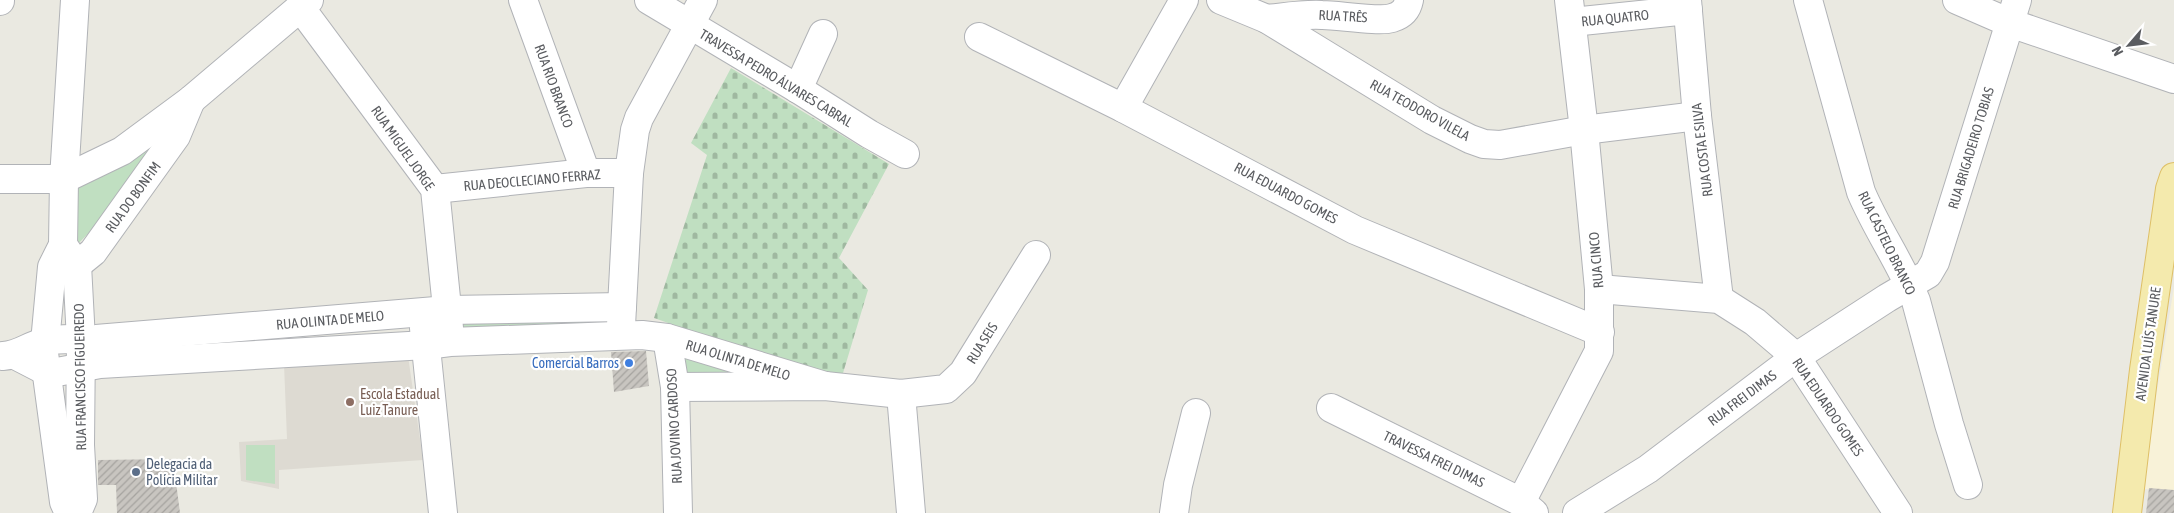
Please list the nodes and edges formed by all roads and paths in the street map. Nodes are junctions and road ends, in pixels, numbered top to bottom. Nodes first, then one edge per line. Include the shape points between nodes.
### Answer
1 (75, 0) edge
2 (523, 0) edge
3 (649, 0) edge
4 (703, 0) edge
5 (1184, 0) edge
6 (1221, 0) edge
7 (1410, 0) edge
8 (1808, 0) edge
9 (1957, 0) edge
10 (305, 4) edge
11 (1687, 5) edge
12 (1570, 11) edge
13 (2014, 12) edge
14 (1267, 19) junction
15 (689, 24) junction
16 (823, 34) dead end
17 (979, 37) dead end
18 (2174, 79) edge
19 (798, 89) junction
20 (191, 100) junction
21 (1123, 108) junction
22 (1697, 116) junction
23 (1584, 130) junction
24 (122, 151) junction
25 (905, 154) dead end
26 (586, 173) junction
27 (629, 173) junction
28 (0, 179) edge
29 (64, 179) junction
30 (143, 184) junction
31 (2173, 186) edge
32 (435, 189) junction
33 (1036, 254) dead end
34 (64, 259) junction
35 (1910, 286) junction
36 (1599, 289) junction
37 (1719, 299) junction
38 (622, 307) junction
39 (448, 310) junction
40 (422, 314) junction
41 (1600, 332) junction
42 (621, 335) junction
43 (667, 338) junction
44 (81, 340) junction
45 (45, 342) junction
46 (438, 343) junction
47 (7, 355) edge
48 (1796, 357) junction
49 (80, 369) junction
50 (46, 371) junction
51 (825, 386) junction
52 (675, 387) junction
53 (901, 394) junction
54 (1331, 408) dead end
55 (1196, 413) dead end
56 (1968, 485) dead end
57 (1528, 508) edge
58 (69, 513) edge
59 (77, 513) edge
60 (443, 513) edge
61 (678, 513) edge
62 (911, 513) edge
63 (1174, 513) edge
64 (1576, 513) edge
65 (1898, 513) edge
66 (2127, 513) edge

1 - 29 street, RUA FRANCISCO FIGUEIREDO
2 - 26 street, RUA RIO BRANCO
3 - 15 street, TRAVESSA PEDRO ÁLVARES CABRAL
4 - 15 street
5 - 21 street
6 - 14 street, RUA TEODORO VILELA
7 - 14 street, RUA TRÊS via 1401,15 1390,19 1321,14
8 - 35 street, RUA CASTELO BRANCO via 1861,192
9 - 13 street
10 - 20 street, RUA DO BONFIM
10 - 32 street, RUA MIGUEL JORGE
11 - 12 street, RUA QUATRO
11 - 22 street, RUA COSTA E SILVA
12 - 23 street, RUA CINCO
13 - 18 street
13 - 35 street, RUA BRIGADEIRO TOBIAS via 1935,262 1928,274
14 - 23 street, RUA TEODORO VILELA via 1470,140 1500,144
15 - 19 street, TRAVESSA PEDRO ÁLVARES CABRAL
15 - 27 street via 638,118
16 - 19 street
17 - 21 street, RUA EDUARDO GOMES
19 - 25 street, TRAVESSA PEDRO ÁLVARES CABRAL
20 - 24 street, RUA DO BONFIM
20 - 30 street, RUA DO BONFIM via 176,136
21 - 41 street, RUA EDUARDO GOMES via 1355,230
22 - 23 street, RUA TEODORO VILELA
22 - 37 street, RUA COSTA E SILVA
23 - 36 street, RUA CINCO
24 - 29 street, RUA DO BONFIM
24 - 30 street
26 - 27 street, RUA DEOCLECIANO FERRAZ
26 - 32 street, RUA DEOCLECIANO FERRAZ
27 - 38 street
28 - 29 street
29 - 34 street, RUA FRANCISCO FIGUEIREDO
30 - 34 street, RUA DO BONFIM via 93,252
31 - 66 main road, AVENIDA LUÍS TANURE via 2144,370
32 - 39 street, RUA MIGUEL JORGE
33 - 53 street, RUA SEIS via 955,382 946,389
34 - 44 street, RUA FRANCISCO FIGUEIREDO
34 - 45 street, RUA FRANCISCO FIGUEIREDO
35 - 48 street, RUA FREI DIMAS via 1886,298
35 - 56 street, RUA CASTELO BRANCO
36 - 37 street, RUA EDUARDO GOMES
36 - 41 street, RUA CINCO
37 - 48 street, RUA EDUARDO GOMES via 1754,322
38 - 39 street, RUA OLINTA DE MELO
38 - 42 street
39 - 40 street, RUA OLINTA DE MELO
39 - 46 street, RUA MIGUEL JORGE
40 - 44 street, RUA OLINTA DE MELO
40 - 46 street
41 - 57 street, RUA CINCO via 1599,351
42 - 43 street, RUA OLINTA DE MELO
42 - 46 street, RUA OLINTA DE MELO
43 - 51 street, RUA OLINTA DE MELO
43 - 52 street, RUA JOVINO CARDOSO
44 - 45 street, RUA OLINTA DE MELO
44 - 49 street, RUA FRANCISCO FIGUEIREDO
45 - 47 street, RUA OLINTA DE MELO
45 - 50 street, RUA FRANCISCO FIGUEIREDO
46 - 49 street, RUA OLINTA DE MELO via 110,364
46 - 60 street
47 - 50 street, RUA OLINTA DE MELO
48 - 64 street, RUA FREI DIMAS via 1648,469
48 - 65 street, RUA EDUARDO GOMES
49 - 50 street, RUA OLINTA DE MELO
49 - 59 street, RUA FRANCISCO FIGUEIREDO via 83,499
50 - 58 street, RUA FRANCISCO FIGUEIREDO via 64,502
51 - 52 street, RUA OLINTA DE MELO
51 - 53 street, RUA OLINTA DE MELO
52 - 61 street, RUA JOVINO CARDOSO
53 - 62 street
54 - 57 street, TRAVESSA FREI DIMAS
55 - 63 street

